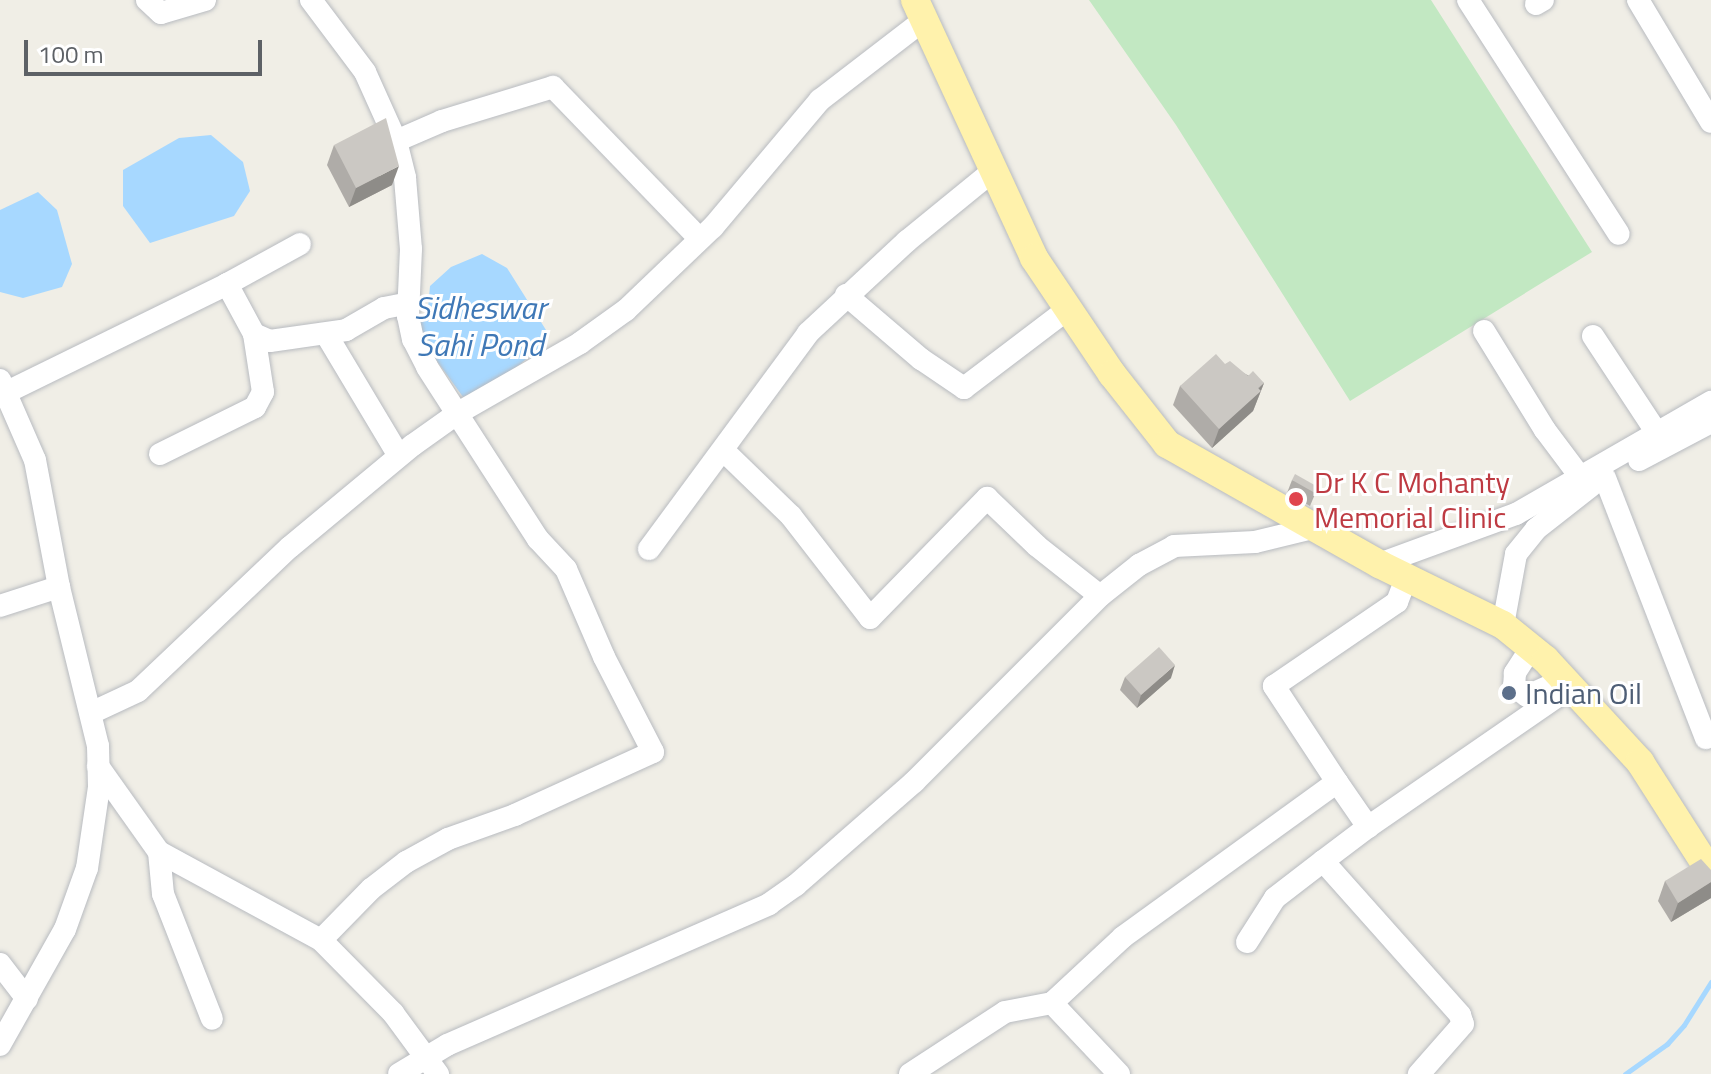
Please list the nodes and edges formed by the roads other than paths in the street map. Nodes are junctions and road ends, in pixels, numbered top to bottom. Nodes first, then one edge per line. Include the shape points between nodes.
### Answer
1 (147, 0) edge
2 (205, 0) edge
3 (311, 0) edge
4 (1468, 0) edge
5 (1638, 0) edge
6 (920, 10) edge
7 (1711, 122) edge
8 (396, 141) junction
9 (994, 170) junction
10 (1619, 234) dead end
11 (700, 239) junction
12 (300, 244) dead end
13 (227, 284) junction
14 (846, 295) junction
15 (409, 303) junction
16 (1068, 309) junction
17 (1484, 331) dead end
18 (254, 334) junction
19 (326, 334) junction
20 (1593, 336) dead end
21 (4, 386) edge
22 (1711, 402) edge
23 (458, 413) junction
24 (1711, 422) edge
25 (1657, 433) junction
26 (724, 451) junction
27 (160, 454) dead end
28 (399, 456) junction
29 (1581, 478) junction
30 (1605, 478) junction
31 (1313, 528) junction
32 (649, 549) dead end
33 (1379, 564) junction
34 (1406, 578) junction
35 (59, 587) junction
36 (1100, 596) junction
37 (0, 606) edge
38 (1503, 625) junction
39 (1531, 648) junction
40 (1568, 683) junction
41 (91, 713) junction
42 (1706, 738) dead end
43 (98, 766) junction
44 (1337, 782) junction
45 (1368, 827) junction
46 (159, 852) junction
47 (1323, 861) junction
48 (1711, 873) edge
49 (321, 940) junction
50 (1247, 942) dead end
51 (0, 964) edge
52 (27, 999) junction
53 (1052, 1003) junction
54 (212, 1019) dead end
55 (0, 1045) edge
56 (433, 1065) edge
57 (399, 1074) edge
58 (910, 1074) edge
59 (1119, 1074) edge
60 (1419, 1074) edge

1 - 2 street via 161,13
3 - 8 street via 365,72
4 - 10 street
5 - 7 street
6 - 9 main road
6 - 11 street via 820,100
8 - 11 street via 553,87
8 - 15 street via 411,249
9 - 14 street
9 - 16 main road via 1034,258
11 - 23 street via 626,310
12 - 13 street
13 - 18 street
13 - 21 street
14 - 16 street via 964,388
14 - 26 street via 808,333
15 - 19 street via 384,308 346,330
15 - 23 street via 413,339
16 - 31 main road via 1167,444
17 - 29 street
18 - 19 street via 270,341
18 - 27 street via 263,392 255,407
19 - 28 street
20 - 25 street
21 - 35 street via 35,460
22 - 25 street
23 - 28 street
23 - 49 street via 538,539 566,569 653,752 406,862
24 - 30 street
25 - 29 street
26 - 32 street
26 - 36 street via 791,516 870,618 987,498
28 - 41 street via 290,547 138,691
29 - 33 street via 1516,514
30 - 38 street via 1579,492 1516,554
30 - 42 street
31 - 33 main road
31 - 36 street via 1255,542 1174,546
33 - 34 main road
34 - 38 main road
34 - 44 street via 1397,602 1274,686
35 - 37 street
35 - 41 street
36 - 56 street via 914,782 769,904
38 - 39 main road
39 - 40 main road
39 - 40 street via 1512,681 1521,693 1532,695
40 - 45 street
40 - 48 main road via 1640,762
41 - 43 street
43 - 46 street
43 - 52 street via 87,868 65,929
44 - 45 street
44 - 53 street via 1123,937
45 - 47 street
46 - 49 street
46 - 54 street via 163,894
47 - 50 street via 1275,898
47 - 60 street via 1460,1015 1463,1024 1456,1036
49 - 56 street via 384,1003
51 - 52 street
52 - 55 street
53 - 58 street via 1005,1012
53 - 59 street
56 - 57 street

